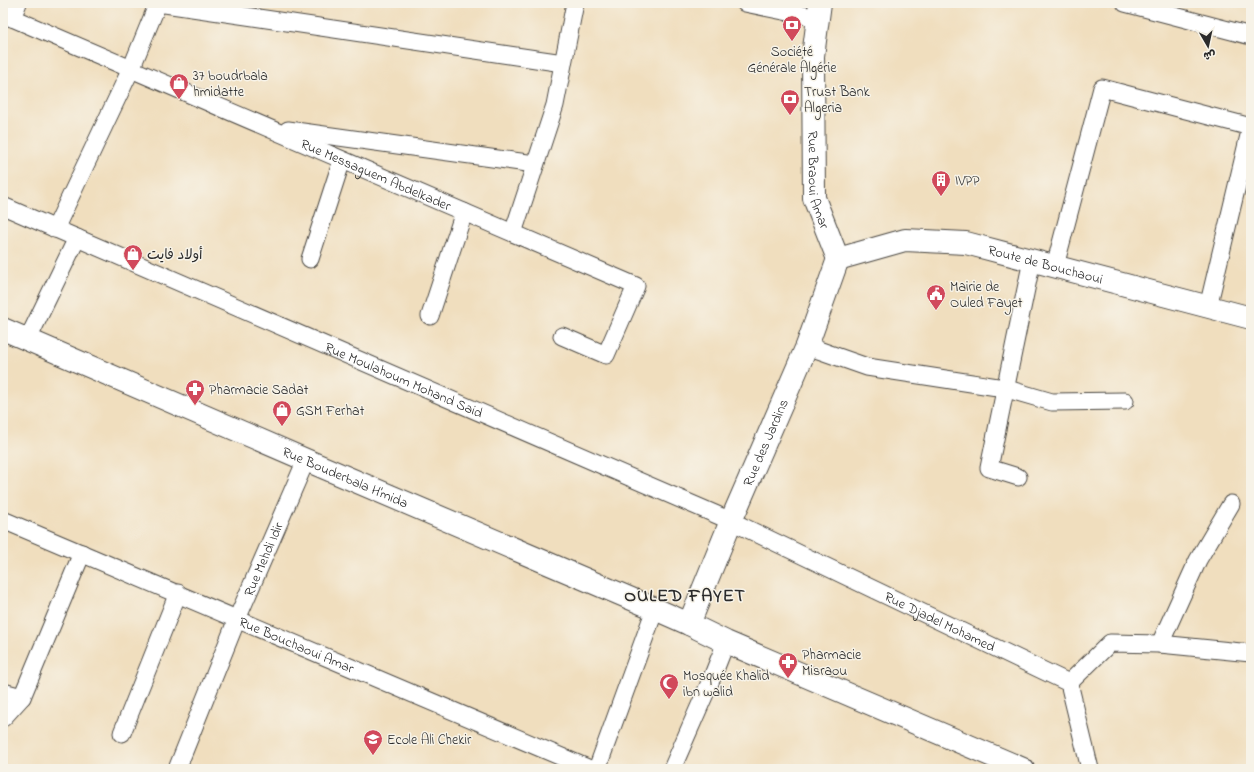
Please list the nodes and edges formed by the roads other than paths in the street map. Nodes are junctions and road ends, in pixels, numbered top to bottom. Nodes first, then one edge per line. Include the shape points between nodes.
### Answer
1 (158, 3) edge
2 (575, 3) edge
3 (746, 3) edge
4 (1125, 3) edge
5 (819, 10) edge
6 (11, 12) edge
7 (1251, 36) edge
8 (564, 63) junction
9 (131, 69) junction
10 (266, 127) junction
11 (342, 160) junction
12 (535, 164) junction
13 (3, 206) edge
14 (464, 212) junction
15 (55, 229) junction
16 (513, 233) junction
17 (77, 238) junction
18 (310, 259) dead end
19 (838, 259) junction
20 (1032, 260) junction
21 (1055, 266) junction
22 (1208, 307) junction
23 (430, 316) dead end
24 (1251, 318) edge
25 (3, 328) edge
26 (562, 336) dead end
27 (28, 339) junction
28 (807, 346) junction
29 (1004, 388) junction
30 (1126, 401) dead end
31 (306, 460) junction
32 (1018, 477) dead end
33 (1231, 504) dead end
34 (3, 520) edge
35 (731, 522) junction
36 (82, 553) junction
37 (178, 593) junction
38 (655, 609) junction
39 (238, 619) junction
40 (689, 624) junction
41 (726, 642) junction
42 (1160, 644) junction
43 (1251, 653) edge
44 (1069, 683) junction
45 (3, 692) edge
46 (22, 697) junction
47 (3, 718) edge
48 (122, 733) dead end
49 (177, 769) edge
50 (590, 769) edge
51 (597, 769) edge
52 (672, 769) edge
53 (1023, 769) edge
54 (1090, 769) edge

1 - 8 street
1 - 9 street
2 - 8 street
3 - 5 street
4 - 7 street
5 - 19 main road, Rue Braoui Amar via 813,56 814,198
6 - 9 street, Rue Messaguem Abdelkader
8 - 12 street via 555,104
9 - 10 street, Rue Messaguem Abdelkader
9 - 15 street
10 - 11 street, Rue Messaguem Abdelkader
10 - 12 street
11 - 14 street, Rue Messaguem Abdelkader
11 - 18 street
12 - 16 street
13 - 15 street, Rue Moulahoum Mohand Said
14 - 16 street, Rue Messaguem Abdelkader
14 - 23 street
15 - 17 street, Rue Moulahoum Mohand Said
16 - 26 street, Rue Messaguem Abdelkader via 636,286 606,356
17 - 27 street
17 - 35 street, Rue Moulahoum Mohand Said
19 - 20 main road, Route de Bouchaoui via 905,240 966,243
19 - 28 main road, Rue des Jardins
20 - 21 main road, Route de Bouchaoui
20 - 29 street
21 - 22 main road, Route de Bouchaoui
21 - 22 street via 1102,88 1251,127
22 - 24 main road, Route de Bouchaoui
25 - 27 main road, Rue Bouderbala H'mida
27 - 31 main road, Rue Bouderbala H'mida
28 - 29 street via 867,367
28 - 35 main road, Rue des Jardins
29 - 30 street via 1052,402
29 - 32 street via 989,468
31 - 38 main road, Rue Bouderbala H'mida
31 - 39 street, Rue Mehdi Idir
33 - 42 street via 1198,560
34 - 36 street, Rue Bouchaoui Amar
35 - 40 main road, Rue des Jardins
35 - 44 street, Rue Djadel Mohamed
36 - 37 street, Rue Bouchaoui Amar
36 - 46 street
37 - 39 street, Rue Bouchaoui Amar
37 - 48 street
38 - 40 main road, Rue Bouderbala H'mida
38 - 51 street
39 - 49 street, Rue Mehdi Idir
39 - 50 street, Rue Bouchaoui Amar
40 - 41 main road, Rue Bouderbala H'mida
41 - 52 street
41 - 53 main road, Rue Bouderbala H'mida
42 - 43 street
42 - 44 street via 1110,643
44 - 54 street
45 - 46 street
46 - 47 street

